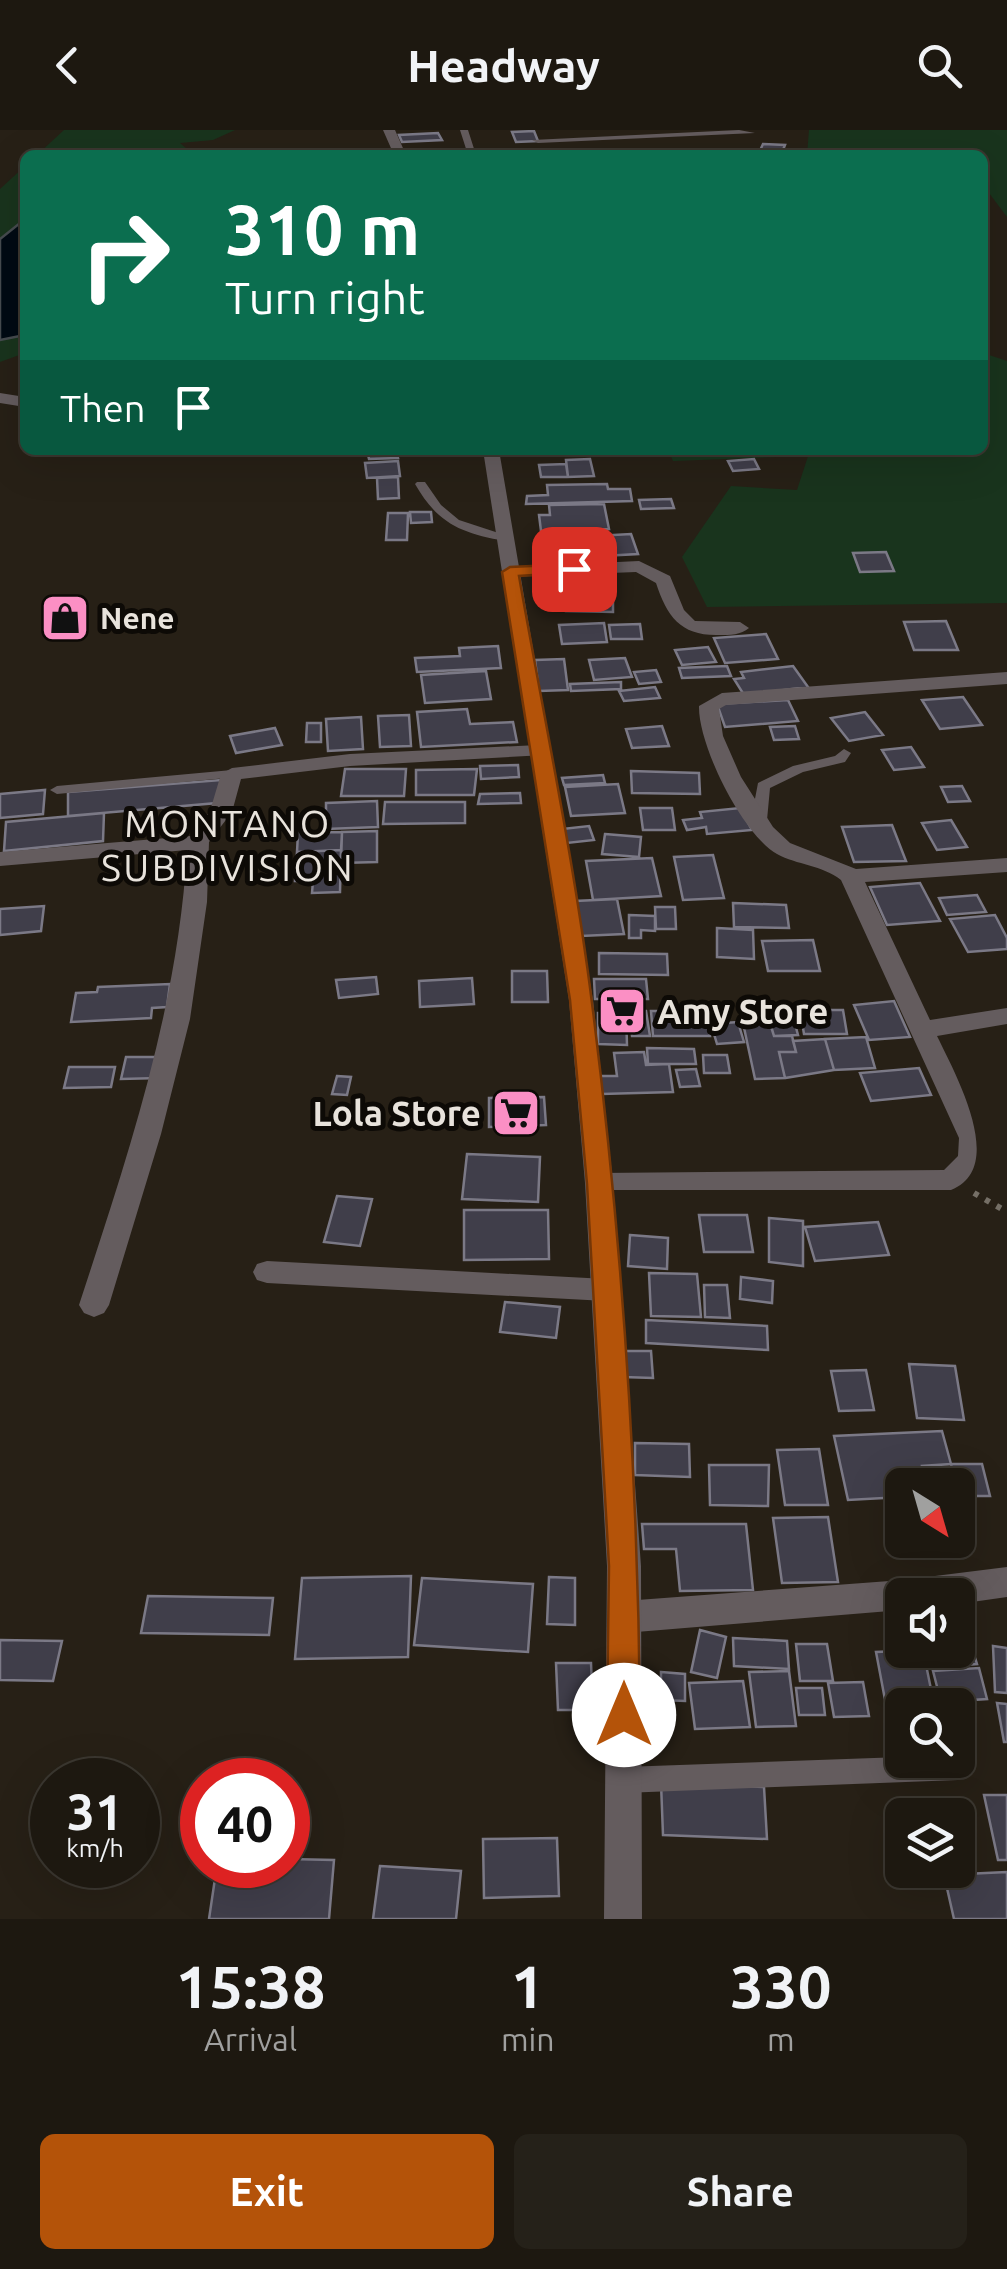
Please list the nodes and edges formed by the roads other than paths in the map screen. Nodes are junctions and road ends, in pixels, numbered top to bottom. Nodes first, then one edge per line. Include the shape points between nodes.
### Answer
1 (750, 131) edge
2 (537, 135) edge
3 (492, 455) edge
4 (421, 484) dead end
5 (505, 538) junction
6 (510, 572) junction
7 (740, 628) dead end
8 (1007, 678) edge
9 (538, 752) junction
10 (844, 753) dead end
11 (232, 774) junction
12 (56, 790) dead end
13 (759, 820) junction
14 (198, 842) junction
15 (0, 859) edge
16 (1007, 865) edge
17 (851, 876) junction
18 (1007, 1016) edge
19 (921, 1030) junction
20 (599, 1184) junction
21 (267, 1272) dead end
22 (606, 1290) junction
23 (94, 1305) dead end
24 (1007, 1582) edge
25 (975, 1586) edge
26 (885, 1596) edge
27 (624, 1617) junction
28 (885, 1770) edge
29 (624, 1780) junction
30 (624, 1919) edge

1 - 2 street
3 - 5 street
4 - 5 lane via 452,526
5 - 6 street
6 - 7 street via 639,566 664,580 673,610 692,628
6 - 9 street
8 - 13 street via 722,699 709,706 705,718 721,759
9 - 11 street via 350,760
9 - 20 street via 581,1000
10 - 13 lane via 763,786
11 - 12 lane
11 - 14 street via 220,812
13 - 17 street via 780,846 832,861
14 - 15 street
14 - 23 street via 186,994
16 - 17 street
17 - 19 street
18 - 19 street
19 - 20 street via 972,1138 972,1160 951,1180
20 - 22 street
21 - 22 street
22 - 27 street
24 - 25 street
26 - 27 street
27 - 29 street
28 - 29 lane
29 - 30 street

